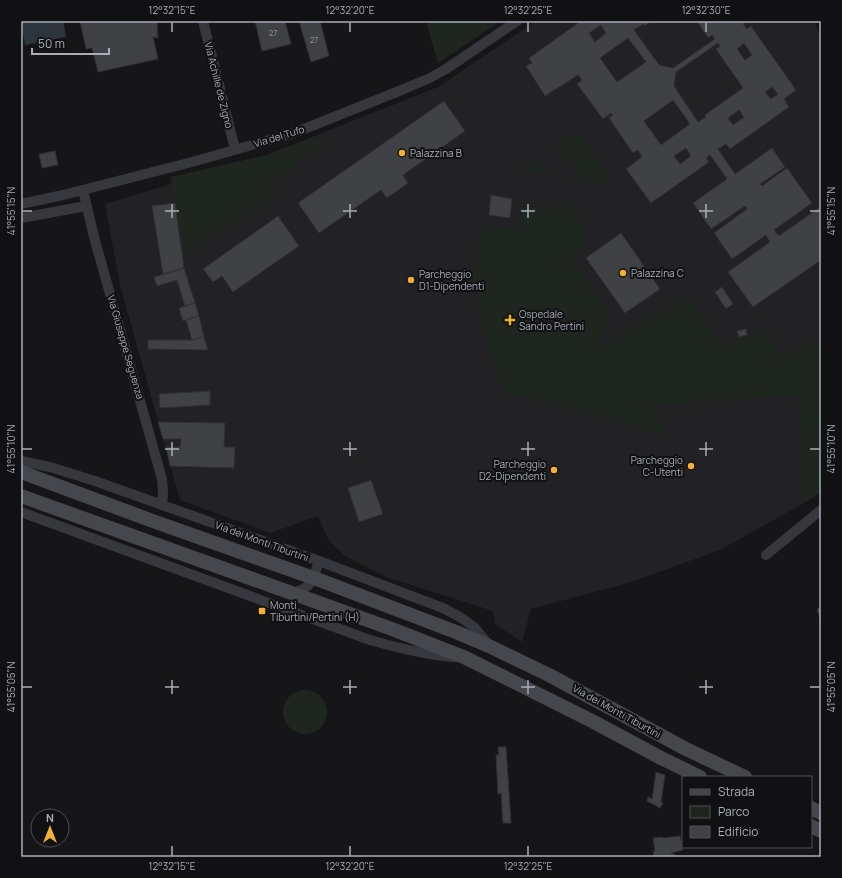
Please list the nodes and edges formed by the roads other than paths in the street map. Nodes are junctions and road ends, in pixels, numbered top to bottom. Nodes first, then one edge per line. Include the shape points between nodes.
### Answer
1 (203, 21) edge
2 (517, 21) edge
3 (235, 149) junction
4 (82, 190) junction
5 (21, 204) edge
6 (86, 206) junction
7 (21, 218) edge
8 (21, 461) edge
9 (21, 472) edge
10 (21, 496) edge
11 (162, 505) junction
12 (821, 510) edge
13 (21, 512) edge
14 (766, 555) dead end
15 (319, 561) junction
16 (313, 578) junction
17 (292, 593) junction
18 (489, 646) junction
19 (466, 658) junction
20 (698, 776) edge
21 (743, 776) edge
22 (812, 826) edge
23 (821, 831) edge

1 - 3 street, Via Achille de Zigno
2 - 3 street, Via del Tufo via 446,69 413,86 299,130
3 - 4 street, Via del Tufo
4 - 5 street, Via del Tufo
4 - 6 street, Via Giuseppe Seguenza
6 - 7 street
6 - 11 street, Via Giuseppe Seguenza via 162,479
8 - 11 street, Via dei Monti Tiburtini via 95,481
9 - 16 main road, Via dei Monti Tiburtini
10 - 17 main road, Via dei Monti Tiburtini
11 - 15 street, Via dei Monti Tiburtini
12 - 14 street
13 - 19 street, Via dei Monti Tiburtini via 370,640 431,654
15 - 16 street
15 - 18 street, Via dei Monti Tiburtini via 443,608 474,627
16 - 17 street via 306,588
16 - 18 main road, Via dei Monti Tiburtini via 402,610
17 - 19 main road, Via dei Monti Tiburtini
18 - 21 main road, Via dei Monti Tiburtini
19 - 20 main road, Via dei Monti Tiburtini
22 - 23 main road

